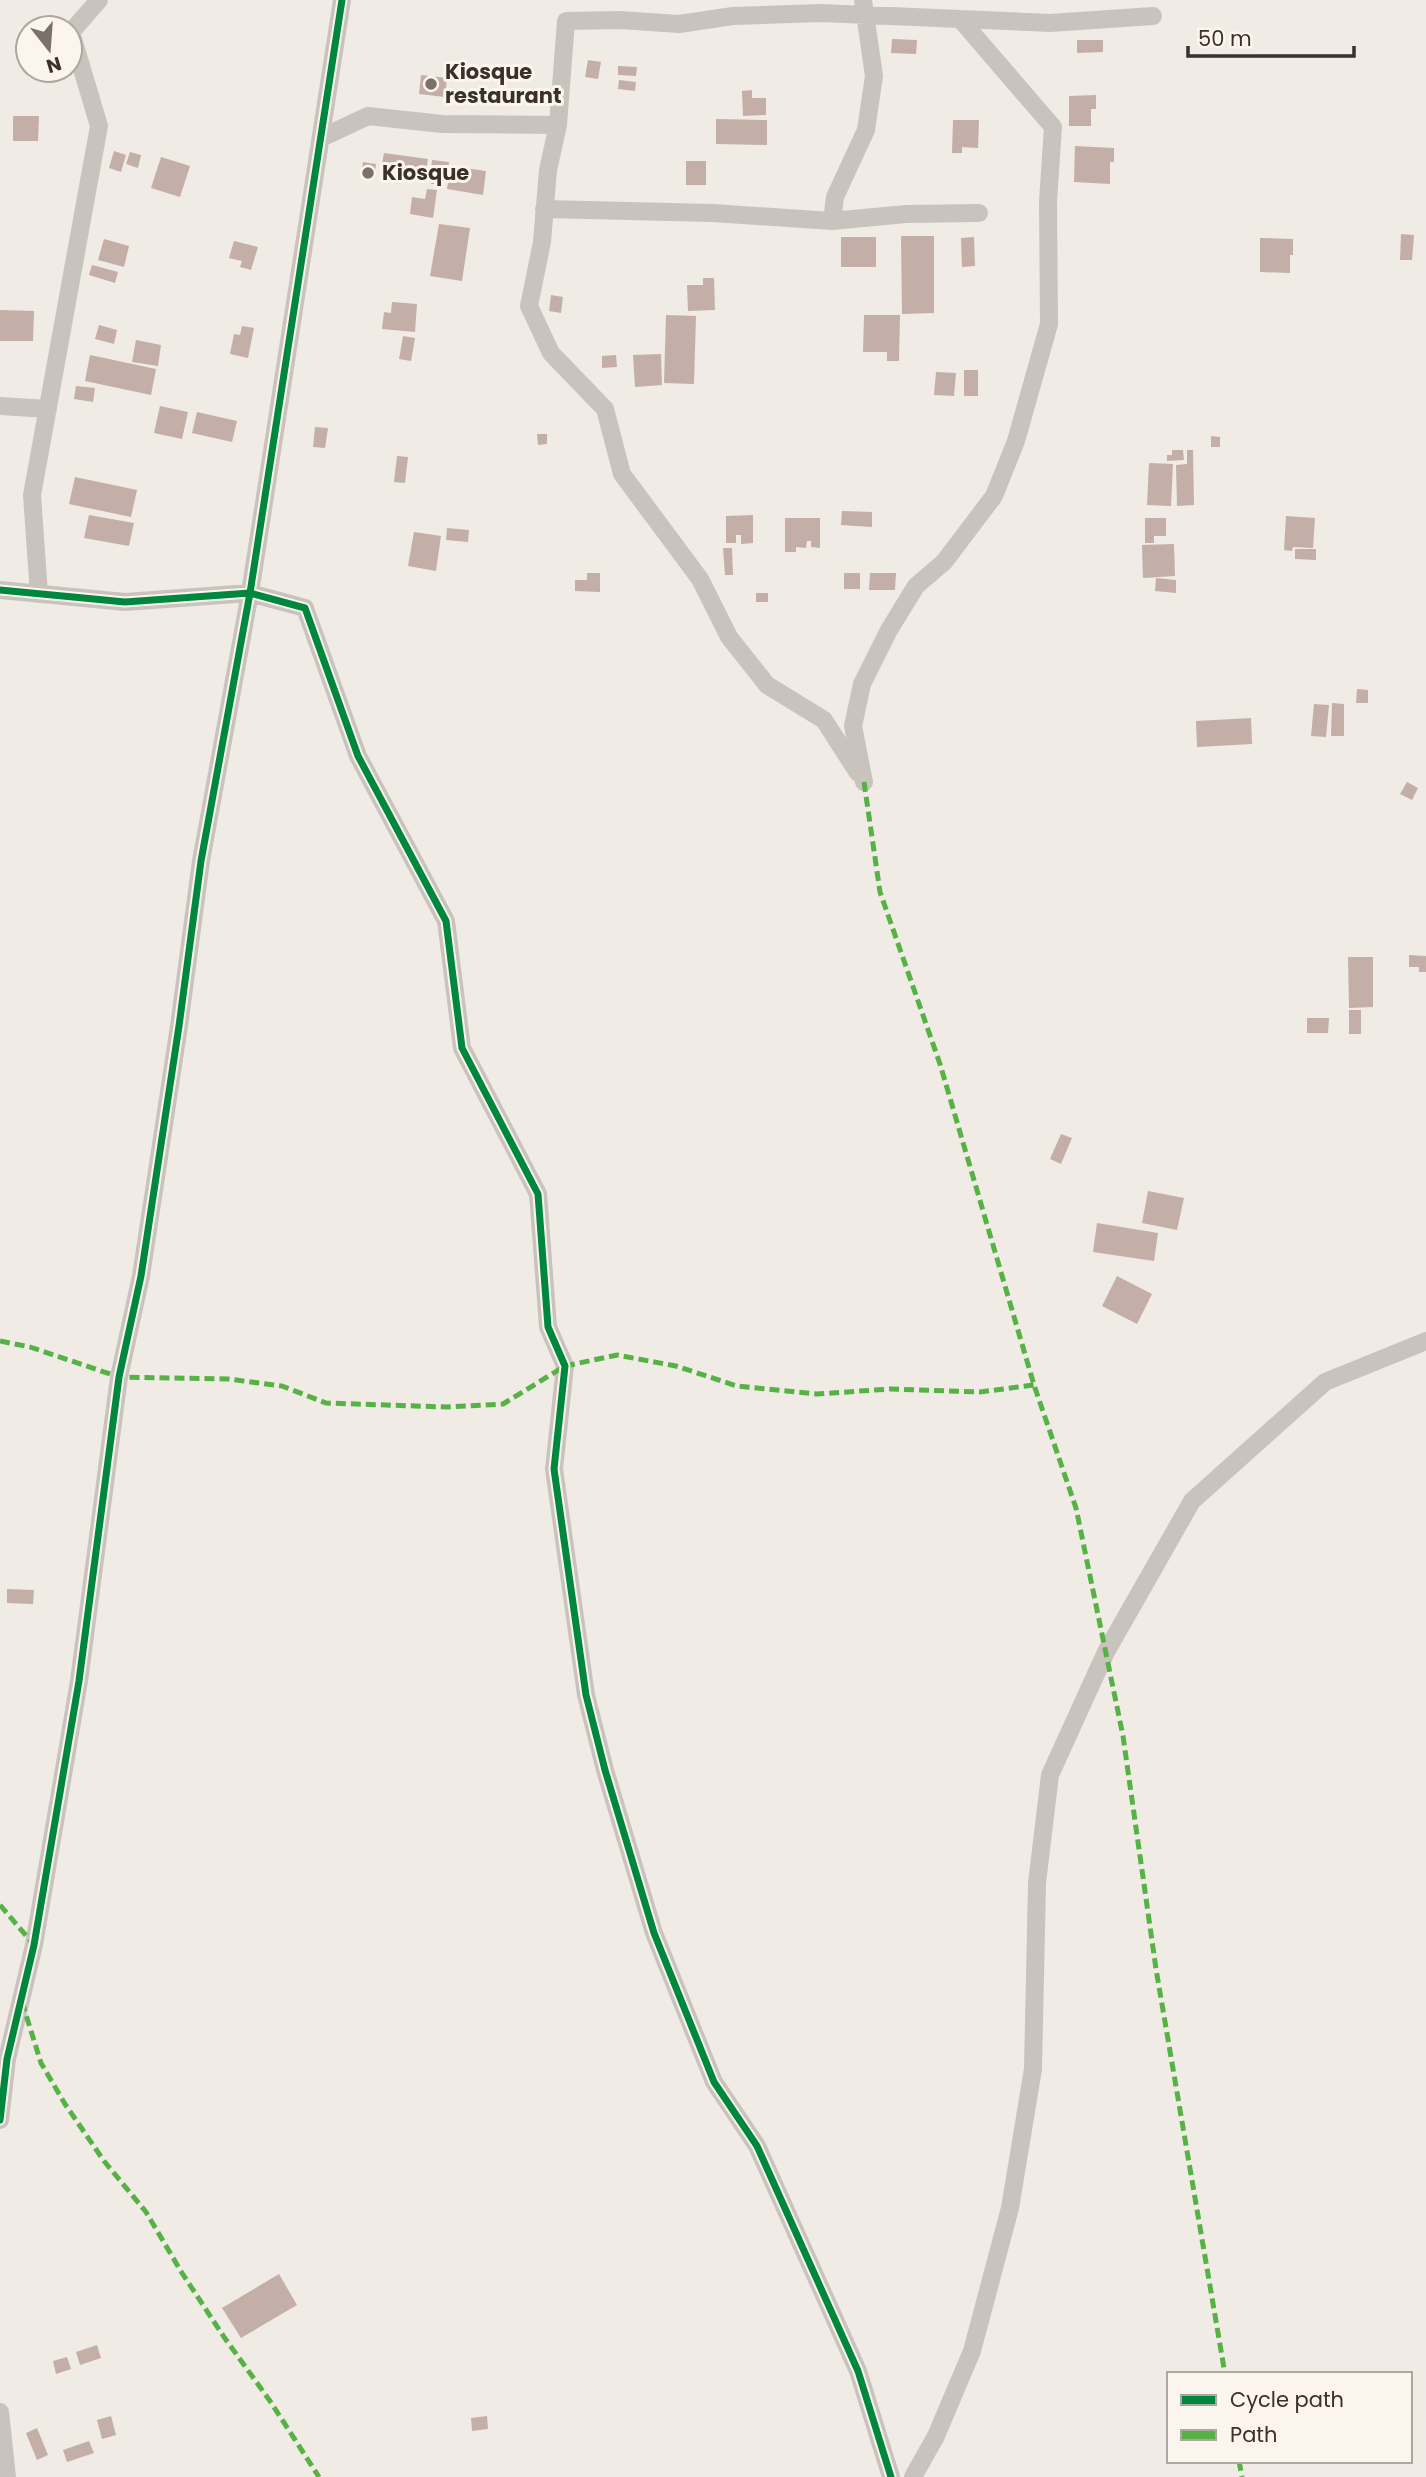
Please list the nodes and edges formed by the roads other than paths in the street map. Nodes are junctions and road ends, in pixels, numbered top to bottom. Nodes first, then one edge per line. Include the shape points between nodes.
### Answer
1 (99, 0) edge
2 (342, 0) edge
3 (863, 8) edge
4 (1153, 16) dead end
5 (960, 19) junction
6 (558, 125) junction
7 (321, 138) junction
8 (544, 209) junction
9 (979, 213) dead end
10 (832, 221) junction
11 (0, 406) edge
12 (48, 409) junction
13 (0, 590) edge
14 (250, 593) junction
15 (39, 594) junction
16 (1426, 1341) edge
17 (0, 2120) edge
18 (0, 2412) edge
19 (7, 2477) edge
20 (891, 2477) edge
21 (913, 2477) edge

1 - 12 street via 71,32 99,126
2 - 7 street
3 - 5 street
3 - 6 street via 679,24 566,21
3 - 10 street via 874,76 866,130 835,197
4 - 5 street via 1050,23
5 - 8 street via 1053,127 1049,324 1016,441 994,496 944,562 916,586 862,684 853,726 864,782 824,720 767,685 729,638 701,579 622,474 605,409 551,353 529,306
6 - 7 street via 442,124 368,116
6 - 8 street
7 - 14 street
8 - 10 street
9 - 10 street
11 - 12 street
12 - 15 street via 32,495
13 - 15 street
14 - 15 street via 125,602
14 - 17 street via 201,861 141,1276 119,1377 79,1681 34,1945 7,2059
14 - 20 street via 304,607 358,756 446,920 462,1048 538,1194 548,1326 565,1366 554,1469 586,1695 605,1770 654,1933 709,2070 757,2146 858,2371
16 - 21 street via 1325,1382 1192,1500 1106,1652 1050,1775 1037,1883 1033,2068 1010,2208 972,2351
18 - 19 street

